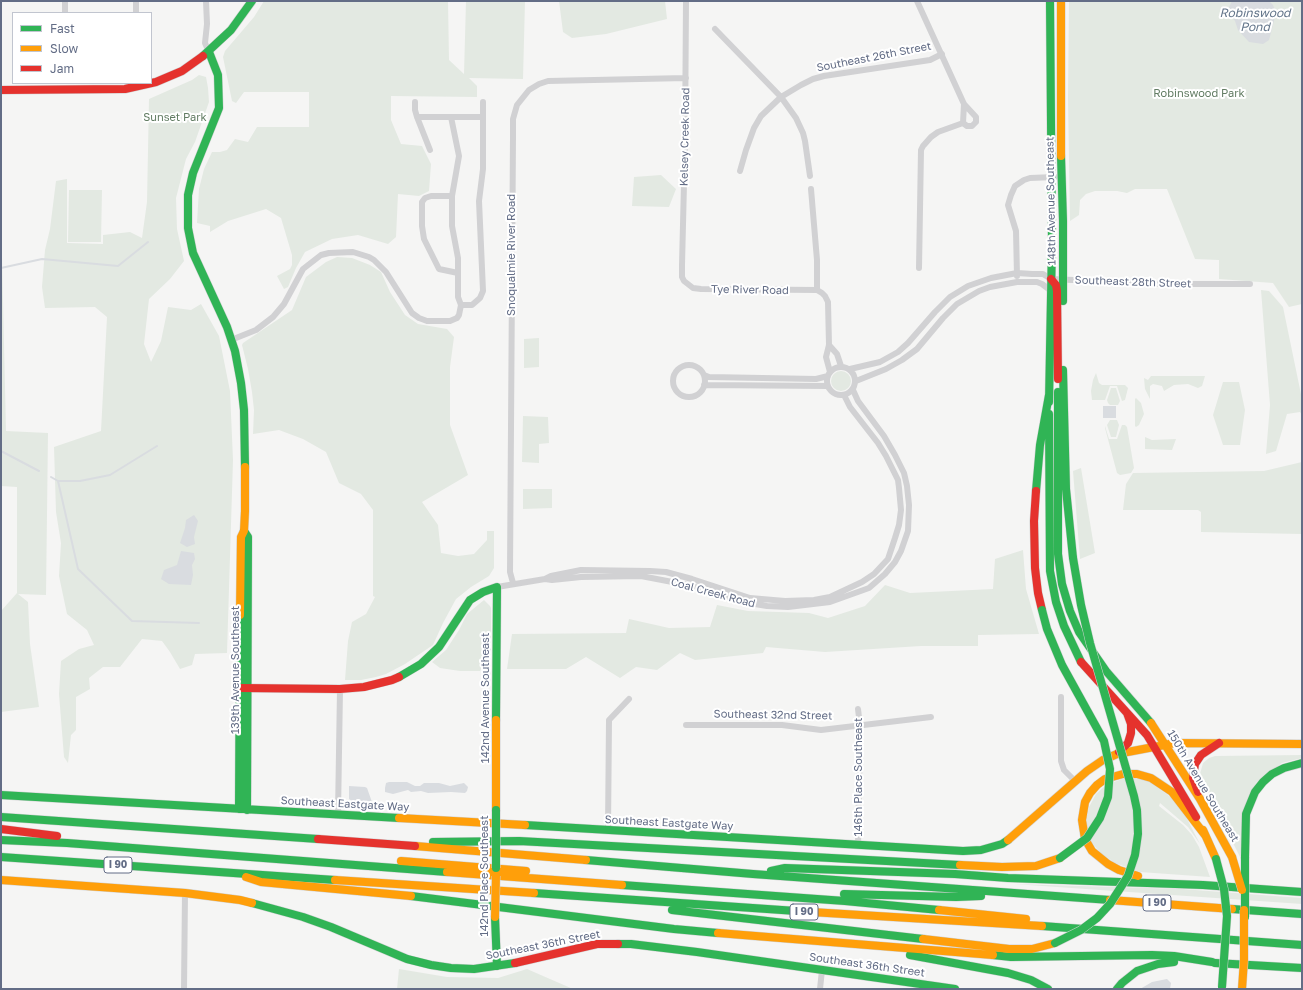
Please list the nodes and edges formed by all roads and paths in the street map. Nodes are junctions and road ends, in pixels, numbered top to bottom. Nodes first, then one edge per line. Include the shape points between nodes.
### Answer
1 (64, 1) edge
2 (136, 1) edge
3 (206, 1) edge
4 (252, 1) edge
5 (686, 1) edge
6 (917, 1) edge
7 (1050, 1) edge
8 (1061, 1) edge
9 (65, 12) edge
10 (136, 12) edge
11 (715, 29) dead end
12 (209, 52) junction
13 (942, 54) junction
14 (686, 78) junction
15 (152, 83) edge
16 (140, 85) edge
17 (68, 87) edge
18 (1, 90) edge
19 (781, 97) junction
20 (415, 102) dead end
21 (483, 102) dead end
22 (964, 104) junction
23 (417, 117) junction
24 (452, 117) junction
25 (483, 117) junction
26 (963, 122) junction
27 (430, 150) dead end
28 (740, 171) dead end
29 (810, 176) dead end
30 (1051, 177) junction
31 (1061, 177) junction
32 (811, 189) dead end
33 (452, 196) junction
34 (919, 268) dead end
35 (458, 272) junction
36 (682, 273) joint
37 (1017, 273) junction
38 (1051, 279) junction
39 (1063, 279) junction
40 (1017, 282) junction
41 (1250, 284) dead end
42 (817, 290) junction
43 (1050, 290) junction
44 (461, 304) junction
45 (231, 340) junction
46 (829, 345) junction
47 (841, 366) junction
48 (850, 369) junction
49 (1063, 370) junction
50 (829, 374) junction
51 (704, 375) junction
52 (856, 380) junction
53 (704, 385) junction
54 (828, 386) junction
55 (853, 390) junction
56 (844, 395) junction
57 (1049, 395) junction
58 (1058, 400) junction
59 (545, 579) junction
60 (513, 583) junction
61 (497, 587) junction
62 (1085, 641) joint
63 (1072, 642) joint
64 (243, 688) junction
65 (340, 690) junction
66 (1061, 697) dead end
67 (628, 698) dead end
68 (1121, 704) junction
69 (858, 710) dead end
70 (931, 717) dead end
71 (686, 725) dead end
72 (860, 725) junction
73 (1220, 743) junction
74 (1165, 744) junction
75 (1302, 744) edge
76 (1154, 746) junction
77 (1117, 754) junction
78 (1302, 763) edge
79 (1074, 781) junction
80 (1, 795) edge
81 (1200, 799) junction
82 (243, 809) junction
83 (496, 810) joint
84 (338, 814) junction
85 (1, 817) edge
86 (1, 829) edge
87 (608, 830) junction
88 (1205, 835) junction
89 (1, 840) edge
90 (362, 842) junction
91 (858, 845) junction
92 (1, 856) edge
93 (446, 868) junction
94 (496, 872) junction
95 (235, 873) junction
96 (516, 874) junction
97 (753, 874) junction
98 (955, 874) junction
99 (1143, 876) junction
100 (1, 880) edge
101 (1203, 885) junction
102 (434, 886) junction
103 (1302, 891) edge
104 (1011, 892) junction
105 (185, 893) junction
106 (1302, 914) edge
107 (1245, 917) junction
108 (1174, 935) junction
109 (852, 944) junction
110 (1302, 945) edge
111 (1212, 962) junction
112 (497, 966) junction
113 (1279, 967) junction
114 (1302, 968) edge
115 (822, 970) junction
116 (1302, 972) edge
117 (1222, 988) edge
118 (184, 989) edge
119 (820, 989) edge
120 (955, 989) edge
121 (1048, 989) edge
122 (1117, 989) edge
123 (1242, 989) edge

1 - 9 street
2 - 10 street
3 - 12 street, 139th Avenue Southeast via 205,43
4 - 12 main road via 231,30
5 - 14 street, Kelsey Creek Road
6 - 13 street
7 - 30 main road, 148th Avenue Southeast
8 - 31 main road, 148th Avenue Southeast
11 - 19 street
12 - 15 main road via 182,72
12 - 45 main road, 139th Avenue Southeast via 218,75 219,108 193,172 188,195 188,228 196,261
13 - 19 street, Southeast 26th Street via 930,60 824,76 801,85
13 - 22 street
14 - 36 street, Kelsey Creek Road
14 - 60 street, Snoqualmie River Road via 548,81 533,87 525,94 514,113 510,572
16 - 17 main road via 125,90
17 - 18 main road
19 - 28 street, Southeast 26th Street via 761,116 754,128
19 - 29 street via 803,133
20 - 23 street
21 - 25 street
22 - 26 street
22 - 26 street via 976,120 970,127
23 - 24 street
23 - 27 street
24 - 25 street
24 - 33 street via 459,156
25 - 44 street via 484,170 480,201 483,291 472,305
26 - 34 street via 931,136 921,150
30 - 31 street
30 - 37 street via 1024,180 1010,195 1008,205 1016,231
30 - 38 main road, 148th Avenue Southeast
31 - 39 main road, 148th Avenue Southeast
32 - 42 street
33 - 35 street via 452,226
33 - 35 street via 425,198 422,202 422,226 424,239 439,269
35 - 44 street via 458,297
36 - 42 street, Tye River Road via 684,281 693,288
37 - 38 street, Southeast 28th Street via 1043,274
37 - 40 street
37 - 48 street, Southeast 28th Street via 984,280 957,292 898,352 880,362
38 - 39 street, Southeast 28th Street
38 - 43 main road, 148th Avenue Southeast
38 - 58 main road, 148th Avenue Southeast via 1057,291
39 - 41 street, Southeast 28th Street via 1161,284
39 - 49 main road, 148th Avenue Southeast
40 - 43 street via 1037,282
40 - 52 street via 990,287 967,297 949,312 910,354 886,369
42 - 46 street via 828,302
43 - 57 main road, 148th Avenue Southeast
44 - 45 street via 459,315 450,321 427,321 419,318 412,313 386,272 374,260 353,252 329,253 302,269 284,304 273,317 256,330
45 - 64 main road, 139th Avenue Southeast via 239,370 244,410 244,531 248,537
46 - 47 street via 837,354
46 - 50 street via 826,357
47 - 48 street
47 - 50 street
48 - 52 street
49 - 58 main road, 148th Avenue Southeast
49 - 102 main road, bridge via 1066,489 1073,558 1090,643 1137,810 1138,834 1128,876 1110,904 1097,918 1055,943 1032,949 1009,949 739,917 579,903
50 - 51 street via 816,379
50 - 54 street
51 - 53 street
51 - 53 street via 698,368 688,365 678,370 674,380 679,393 688,396 700,392
52 - 55 street
53 - 54 street
54 - 56 street via 834,394
55 - 56 street
55 - 59 street, Coal Creek Road via 858,401 882,433 904,473 909,505 908,531 901,551 885,574 869,588 830,602 777,607 749,603 688,585 649,577
56 - 59 street, Coal Creek Road via 886,456 900,488 899,525 888,559 874,574 830,597 785,601 750,598 692,579 658,572 581,570
57 - 63 main road, 148th Avenue Southeast via 1050,572 1060,614
57 - 90 main road, bridge via 1040,445 1034,521 1038,594 1049,635 1062,666 1104,742 1110,769 1108,798 1100,818 1087,838 1060,858 1036,866 1002,868 519,841
58 - 62 main road, 148th Avenue Southeast via 1059,570 1070,611
59 - 60 street, Coal Creek Road
60 - 61 street, Coal Creek Road
61 - 65 main road via 470,600 439,647 421,664 401,676 378,684
61 - 83 main road, 142nd Avenue Southeast
62 - 74 main road, 150th Avenue Southeast via 1106,671 1144,712
63 - 68 main road, 150th Avenue Southeast via 1087,669
64 - 65 main road
64 - 82 main road, 139th Avenue Southeast
65 - 84 street
66 - 79 street via 1061,761 1064,770
67 - 87 street via 609,720
68 - 76 main road, 150th Avenue Southeast
68 - 77 main road via 1129,716 1132,729 1129,741
69 - 72 street, 146th Place Southeast
70 - 72 street, Southeast 32nd Street
71 - 72 street, Southeast 32nd Street via 782,725 821,730
72 - 91 street, 146th Place Southeast
73 - 74 main road, Southeast Eastgate Way
73 - 75 main road, Southeast Eastgate Way
73 - 81 main road via 1201,755 1195,764 1193,778
74 - 76 main road, Southeast Eastgate Way
74 - 81 main road, 150th Avenue Southeast
76 - 77 main road, Southeast Eastgate Way
76 - 88 main road, 150th Avenue Southeast
77 - 79 main road, Southeast Eastgate Way via 1102,760
78 - 107 main road, bridge via 1272,774 1255,792 1248,805
79 - 91 main road, Southeast Eastgate Way via 1015,835 991,848 963,851
80 - 82 main road, Southeast Eastgate Way
81 - 107 main road, 150th Avenue Southeast, bridge via 1232,857 1240,882
82 - 84 main road, Southeast Eastgate Way
83 - 94 main road, 142nd Place Southeast, bridge
84 - 87 main road, Southeast Eastgate Way
85 - 90 main road, I 90
86 - 93 main road via 152,845
87 - 91 main road, Southeast Eastgate Way
88 - 99 main road via 1172,792 1151,778 1123,774 1105,779 1090,793 1086,802 1082,820 1084,839 1092,851 1108,864 1119,870
88 - 117 main road, 150th Avenue Southeast, bridge via 1216,859 1224,889 1227,916
89 - 93 main road
90 - 97 main road, I 90
92 - 95 main road, I 90
93 - 94 main road
94 - 96 main road
94 - 112 main road, 142nd Place Southeast, bridge
95 - 102 main road, I 90
95 - 109 main road via 261,882 382,893 674,929
96 - 104 main road via 829,894 956,897
96 - 108 main road via 948,910
97 - 98 main road via 785,868
97 - 104 main road, I 90
98 - 99 main road via 1089,873
98 - 101 main road
99 - 101 main road
100 - 105 main road, Southeast 36th Street
101 - 103 main road
102 - 108 main road, I 90
104 - 106 main road, I 90
105 - 112 main road, Southeast 36th Street via 240,900 270,907 331,927 407,959 431,965 474,969
105 - 118 street
107 - 123 main road, 150th Avenue Southeast, bridge
108 - 110 main road, I 90
109 - 111 main road via 1011,957 1152,955
109 - 121 main road via 1008,973 1031,980
111 - 113 main road
111 - 122 main road via 1170,962 1147,967 1130,976
112 - 115 main road, Southeast 36th Street via 577,948 616,943
113 - 114 main road
113 - 116 main road
115 - 119 street
115 - 120 main road, Southeast 36th Street

